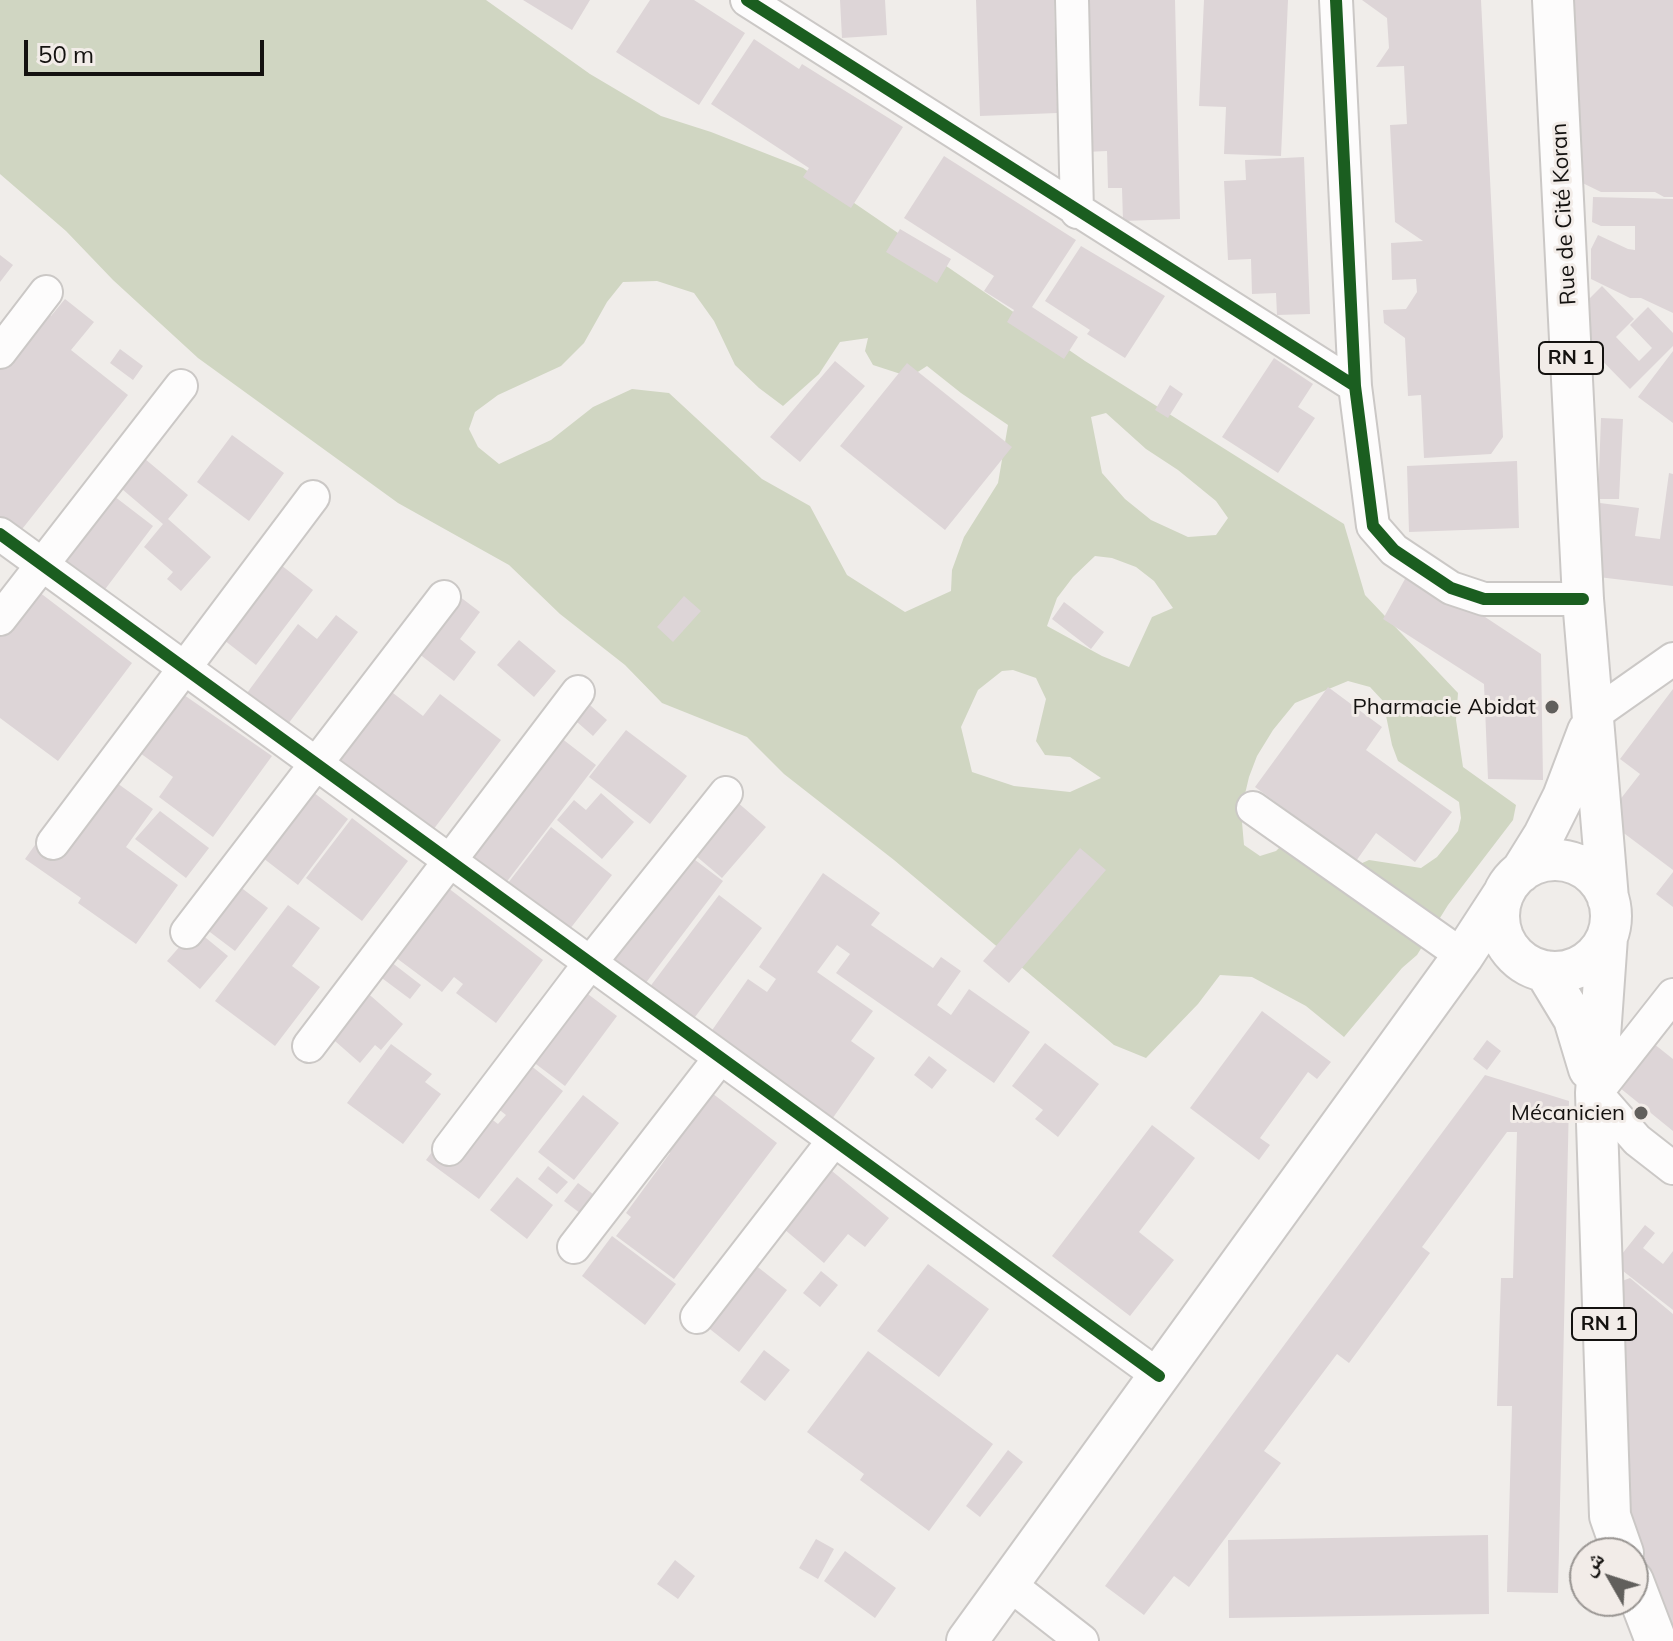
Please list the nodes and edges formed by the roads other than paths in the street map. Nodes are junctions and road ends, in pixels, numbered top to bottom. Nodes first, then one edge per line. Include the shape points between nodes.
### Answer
1 (747, 0) edge
2 (1072, 0) edge
3 (1336, 0) edge
4 (1553, 0) edge
5 (1077, 212) junction
6 (46, 292) dead end
7 (0, 352) edge
8 (181, 386) dead end
9 (1355, 386) junction
10 (313, 497) dead end
11 (0, 534) edge
12 (42, 565) junction
13 (444, 597) dead end
14 (1583, 599) junction
15 (0, 619) edge
16 (1673, 659) edge
17 (183, 667) junction
18 (578, 692) dead end
19 (1592, 716) junction
20 (315, 763) junction
21 (726, 793) dead end
22 (1253, 808) dead end
23 (53, 843) dead end
24 (451, 862) junction
25 (1512, 882) junction
26 (1608, 918) junction
27 (187, 932) dead end
28 (590, 963) junction
29 (1534, 967) junction
30 (1454, 968) junction
31 (1673, 995) edge
32 (309, 1046) dead end
33 (720, 1058) junction
34 (1596, 1093) junction
35 (834, 1140) junction
36 (449, 1149) dead end
37 (1673, 1168) edge
38 (574, 1247) dead end
39 (697, 1317) dead end
40 (1159, 1376) junction
41 (1617, 1537) edge
42 (1009, 1584) junction
43 (1647, 1617) edge
44 (967, 1641) edge
45 (1082, 1641) edge
46 (1656, 1641) edge

1 - 5 street
2 - 5 street
3 - 9 street
4 - 14 main road, Rue de Cité Koran / RN 1
5 - 9 street
6 - 7 street
8 - 12 street
9 - 14 street via 1373,526 1394,550 1451,588 1484,599
10 - 17 street
11 - 12 street
12 - 15 street
12 - 17 street
13 - 20 street
14 - 19 main road, Rue de Cité Koran / RN 1
16 - 19 street
17 - 20 street
17 - 23 street
18 - 24 street
19 - 25 main road, RN 1 via 1563,797
19 - 26 main road, RN 1
20 - 24 street
20 - 27 street
21 - 28 street
22 - 30 street
24 - 28 street
24 - 32 street
25 - 26 main road via 1536,863 1572,863 1601,883
25 - 29 main road via 1500,908 1502,932 1513,953
25 - 30 main road
26 - 29 main road via 1597,953 1582,965 1564,972
26 - 34 main road, RN 1
28 - 33 street
28 - 36 street
29 - 30 main road
29 - 34 main road, RN 1 via 1574,1019
30 - 40 main road
31 - 34 street
33 - 35 street
33 - 38 street
34 - 37 street via 1637,1140
34 - 41 main road, RN 1 via 1610,1516
35 - 39 street
35 - 40 street
40 - 42 main road
42 - 44 main road
42 - 45 street
43 - 46 main road

